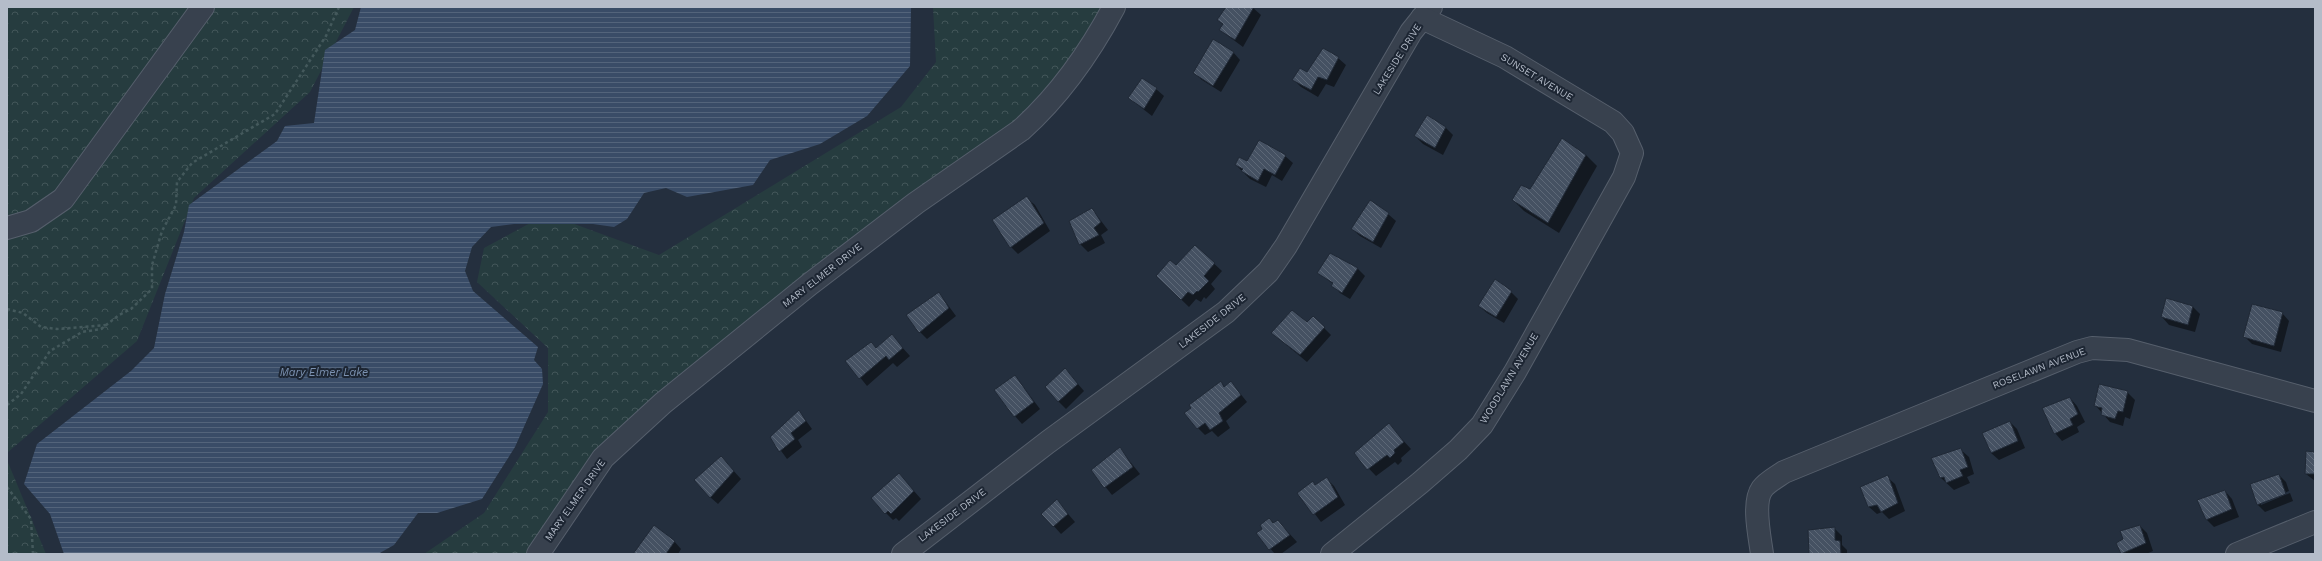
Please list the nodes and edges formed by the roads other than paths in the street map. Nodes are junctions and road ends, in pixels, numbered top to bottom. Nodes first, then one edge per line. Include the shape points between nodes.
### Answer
1 (203, 7) edge
2 (1114, 7) edge
3 (1427, 12) edge
4 (1631, 158) joint
5 (7, 228) edge
6 (2315, 401) edge
7 (2315, 522) edge
8 (538, 554) edge
9 (903, 554) edge
10 (1332, 554) edge
11 (1762, 554) edge
12 (2237, 554) edge

1 - 5 street via 63,199 31,221
2 - 8 street, MARY ELMER DRIVE via 1080,64 1036,116 1021,130 916,203 810,284 663,403 603,458
3 - 4 street, SUNSET AVENUE via 1613,122 1627,141 1632,153
3 - 9 street, LAKESIDE DRIVE via 1411,32 1286,246 1268,272 1226,312 1048,442
4 - 10 street, WOODLAWN AVENUE via 1624,177 1515,372 1482,425 1420,483
6 - 11 street, ROSELAWN AVENUE via 2128,350 2092,348 2051,362 1784,472 1761,490 1758,509
7 - 12 street

